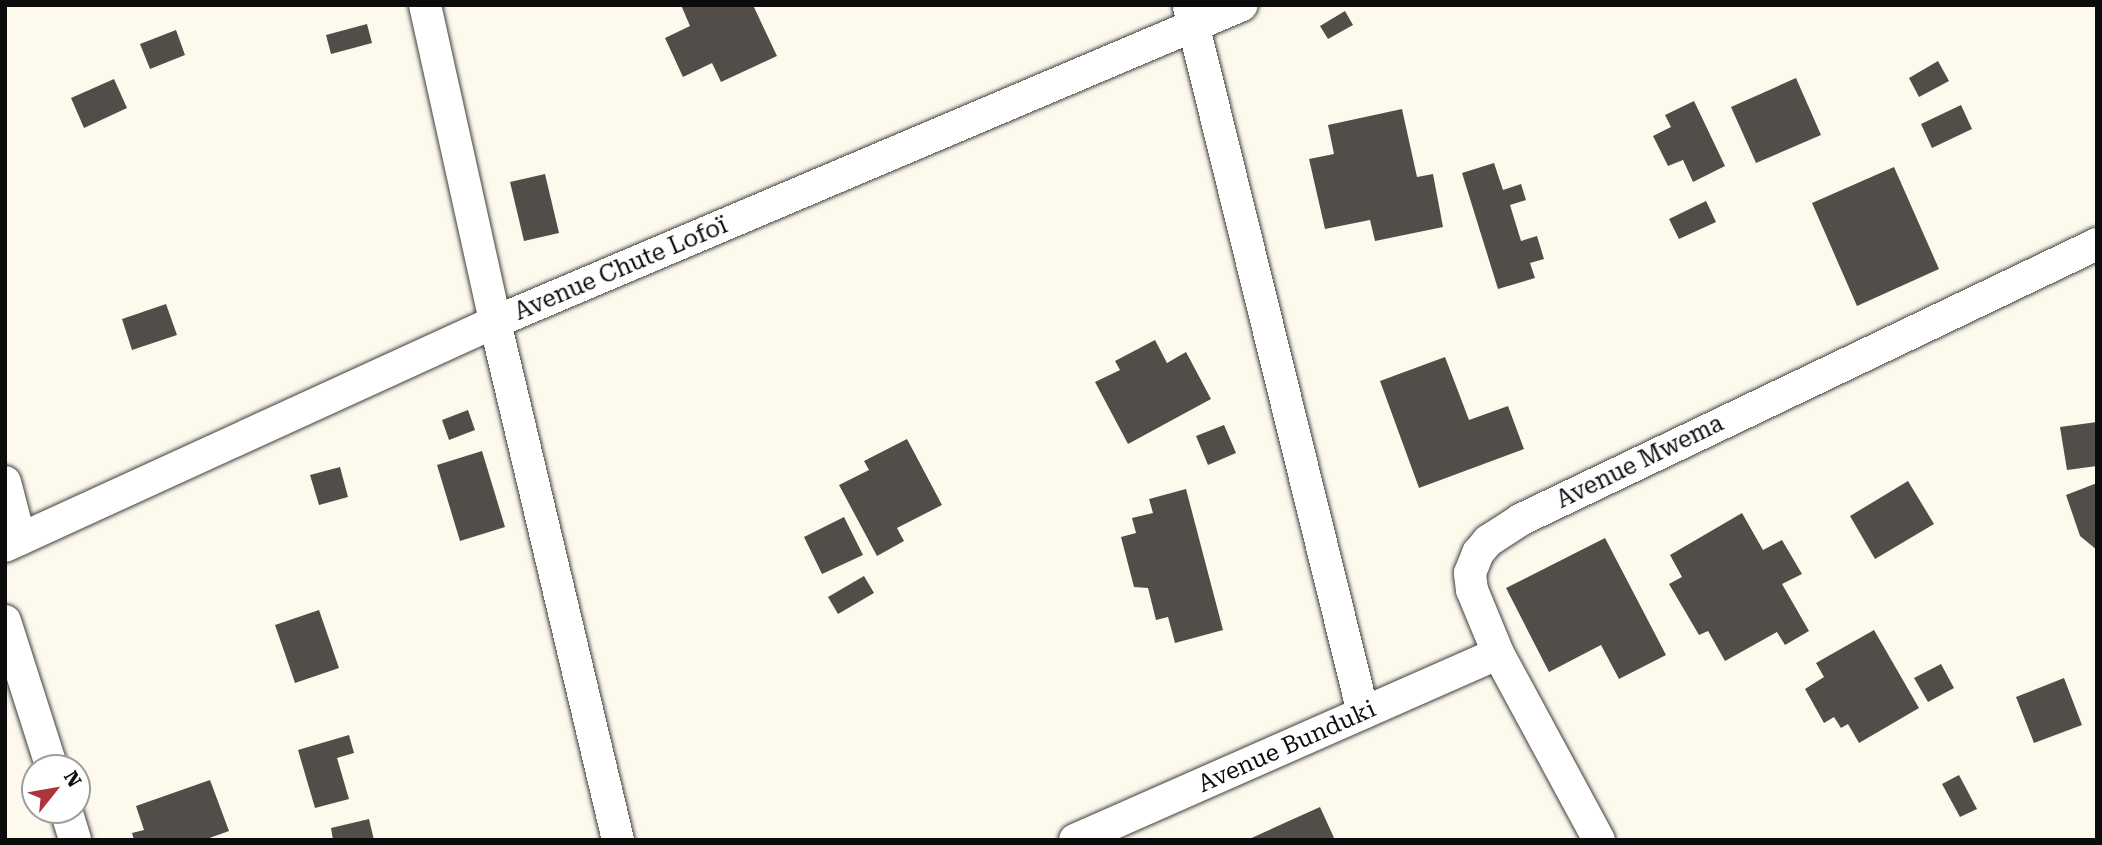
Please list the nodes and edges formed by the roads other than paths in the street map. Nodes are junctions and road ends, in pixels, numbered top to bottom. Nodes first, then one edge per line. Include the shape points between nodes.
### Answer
1 (425, 5) edge
2 (1242, 5) edge
3 (1192, 16) edge
4 (2097, 244) edge
5 (495, 322) junction
6 (5, 482) edge
7 (13, 542) edge
8 (5, 621) edge
9 (1498, 653) junction
10 (1363, 713) junction
11 (48, 754) edge
12 (618, 840) edge
13 (1075, 840) edge
14 (1599, 840) edge

1 - 5 street
2 - 3 street, Avenue Chute Lofoï
3 - 5 street, Avenue Chute Lofoï
3 - 10 street
4 - 9 street, Avenue Mwema via 1520,520 1488,541 1470,573 1472,590
5 - 7 street, Avenue Chute Lofoï
5 - 12 street
6 - 7 street
8 - 11 street
9 - 10 street, Avenue Bunduki
9 - 14 street, Avenue Mwema
10 - 13 street, Avenue Bunduki

